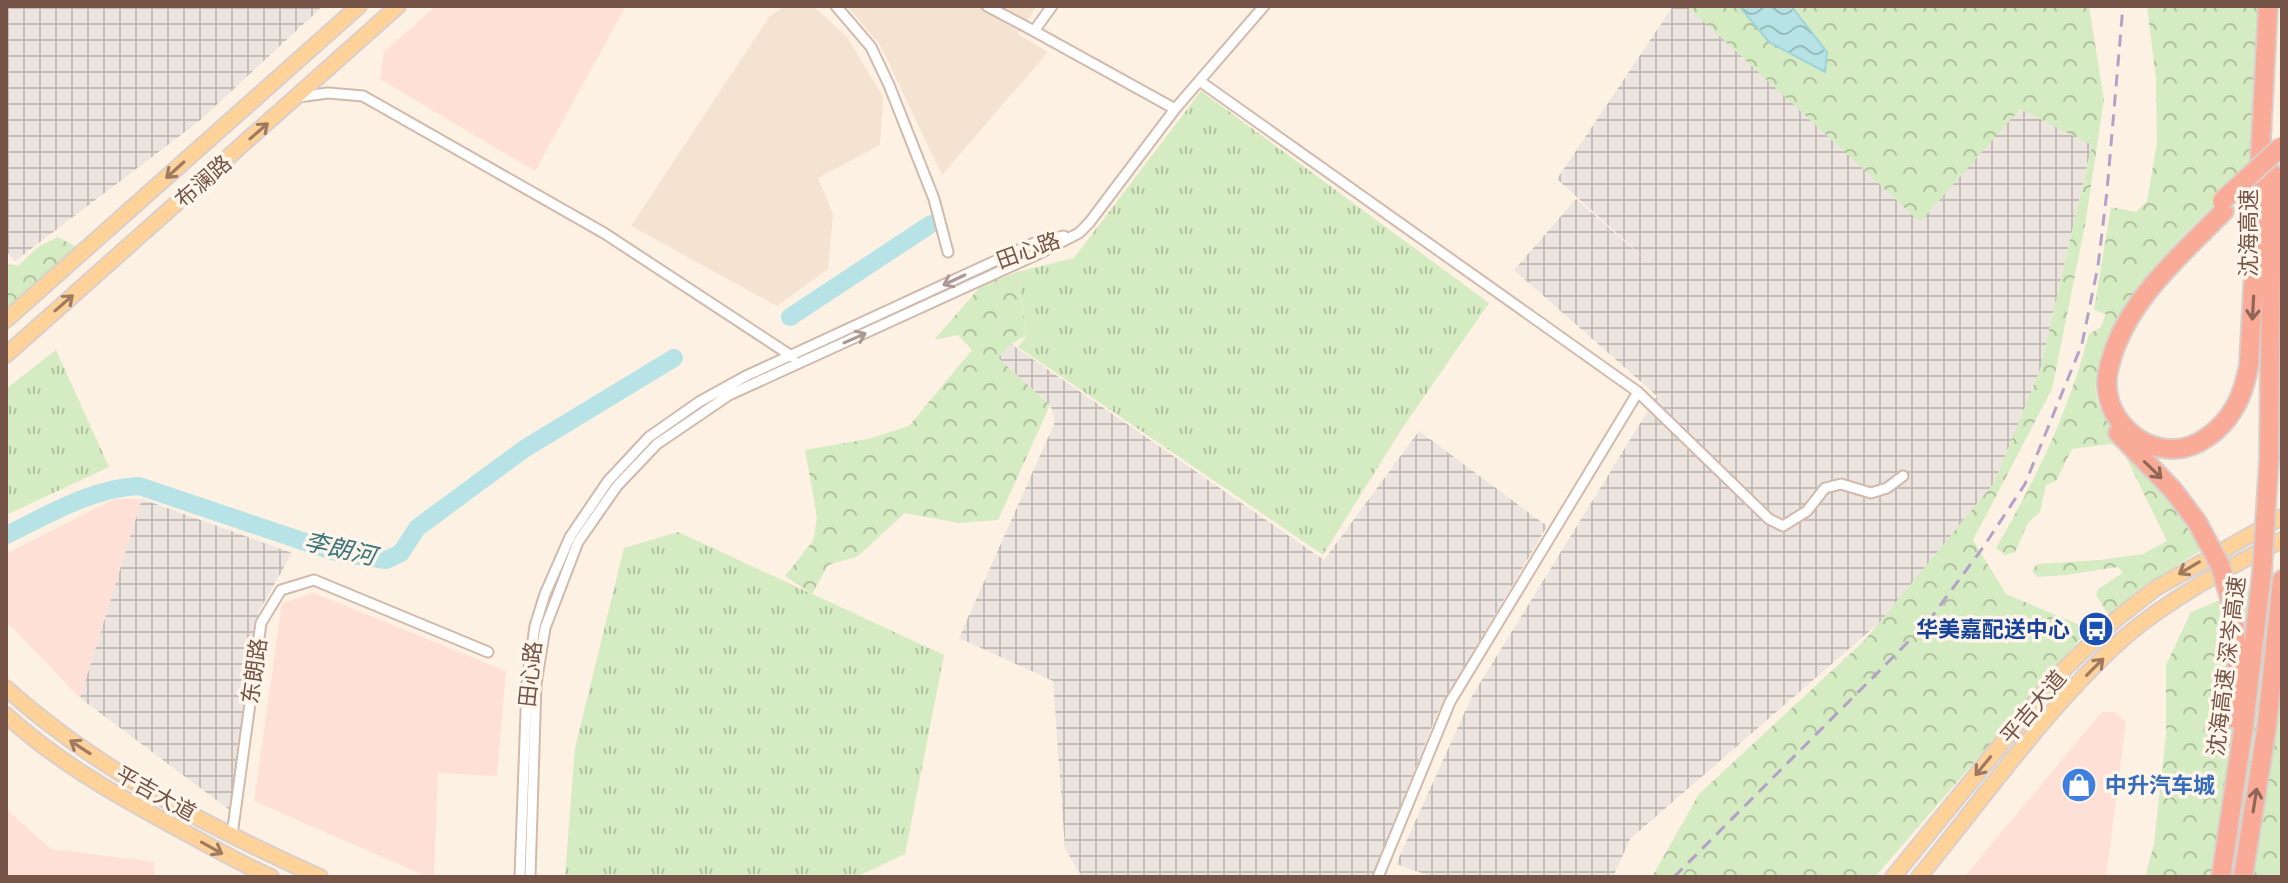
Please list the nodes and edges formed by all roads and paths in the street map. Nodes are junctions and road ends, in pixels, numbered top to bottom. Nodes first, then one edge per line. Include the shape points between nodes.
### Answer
1 (359, 6) edge
2 (398, 6) edge
3 (836, 6) edge
4 (987, 6) edge
5 (1052, 6) edge
6 (1264, 6) edge
7 (2269, 6) edge
8 (1034, 31) junction
9 (1201, 82) junction
10 (298, 97) junction
11 (1175, 109) junction
12 (2282, 146) edge
13 (2282, 157) edge
14 (2223, 206) junction
15 (1079, 233) junction
16 (948, 252) dead end
17 (6, 320) edge
18 (6, 355) edge
19 (791, 355) junction
20 (800, 362) junction
21 (1638, 392) junction
22 (2269, 460) joint
23 (1903, 476) dead end
24 (2282, 517) edge
25 (2282, 540) edge
26 (2282, 580) edge
27 (488, 652) dead end
28 (6, 688) edge
29 (6, 715) edge
30 (232, 835) junction
31 (271, 877) edge
32 (320, 877) edge
33 (520, 877) edge
34 (530, 877) edge
35 (1378, 877) edge
36 (1893, 877) edge
37 (1919, 877) edge
38 (2220, 877) edge
39 (2243, 877) edge

1 -> 17 main road, 布澜路
2 - 10 main road, 布澜路
3 - 16 street via 871,47 889,85 934,199
4 - 8 street
5 - 8 street
6 - 9 street
7 -> 14 highway via 2246,380 2233,410 2201,441 2174,449 2158,447 2120,423 2108,398 2107,374 2147,293
7 - 22 highway, 沈海高速
8 - 11 street
9 - 11 street
9 - 21 street
18 -> 10 main road, 布澜路
10 - 19 street via 363,96 604,233
11 - 15 street
12 - 14 highway, bridge
13 - 14 highway
14 -> 38 highway, bridge via 2140,289 2111,338 2100,372 2100,399 2114,428 2197,522 2220,565 2233,609 2237,663
15 -> 19 street, 田心路 via 1034,243
20 -> 15 street, 田心路
19 - 20 street
19 - 33 street, 田心路 via 699,402 649,437 608,481 570,537 545,594 529,657
20 - 34 street, 田心路 via 729,395 657,444 617,486 578,542 555,596 539,657
21 - 23 street via 1769,519 1783,526 1807,511 1825,488 1841,484 1871,493
21 - 35 street via 1450,702
22 - 38 highway, 沈海高速 深岑高速, bridge via 2262,572
24 -> 36 main road, 平吉大道 via 2169,580 2115,620 2055,678
37 -> 25 main road, 平吉大道 via 2070,692 2128,635 2168,604
39 -> 26 highway, 沈海高速 深岑高速 via 2267,725
27 - 30 street, 东朗路 via 314,580 281,590 261,623
30 -> 28 main road, 平吉大道 via 118,773
29 -> 31 main road, 平吉大道 via 108,790
30 - 32 main road, 平吉大道

